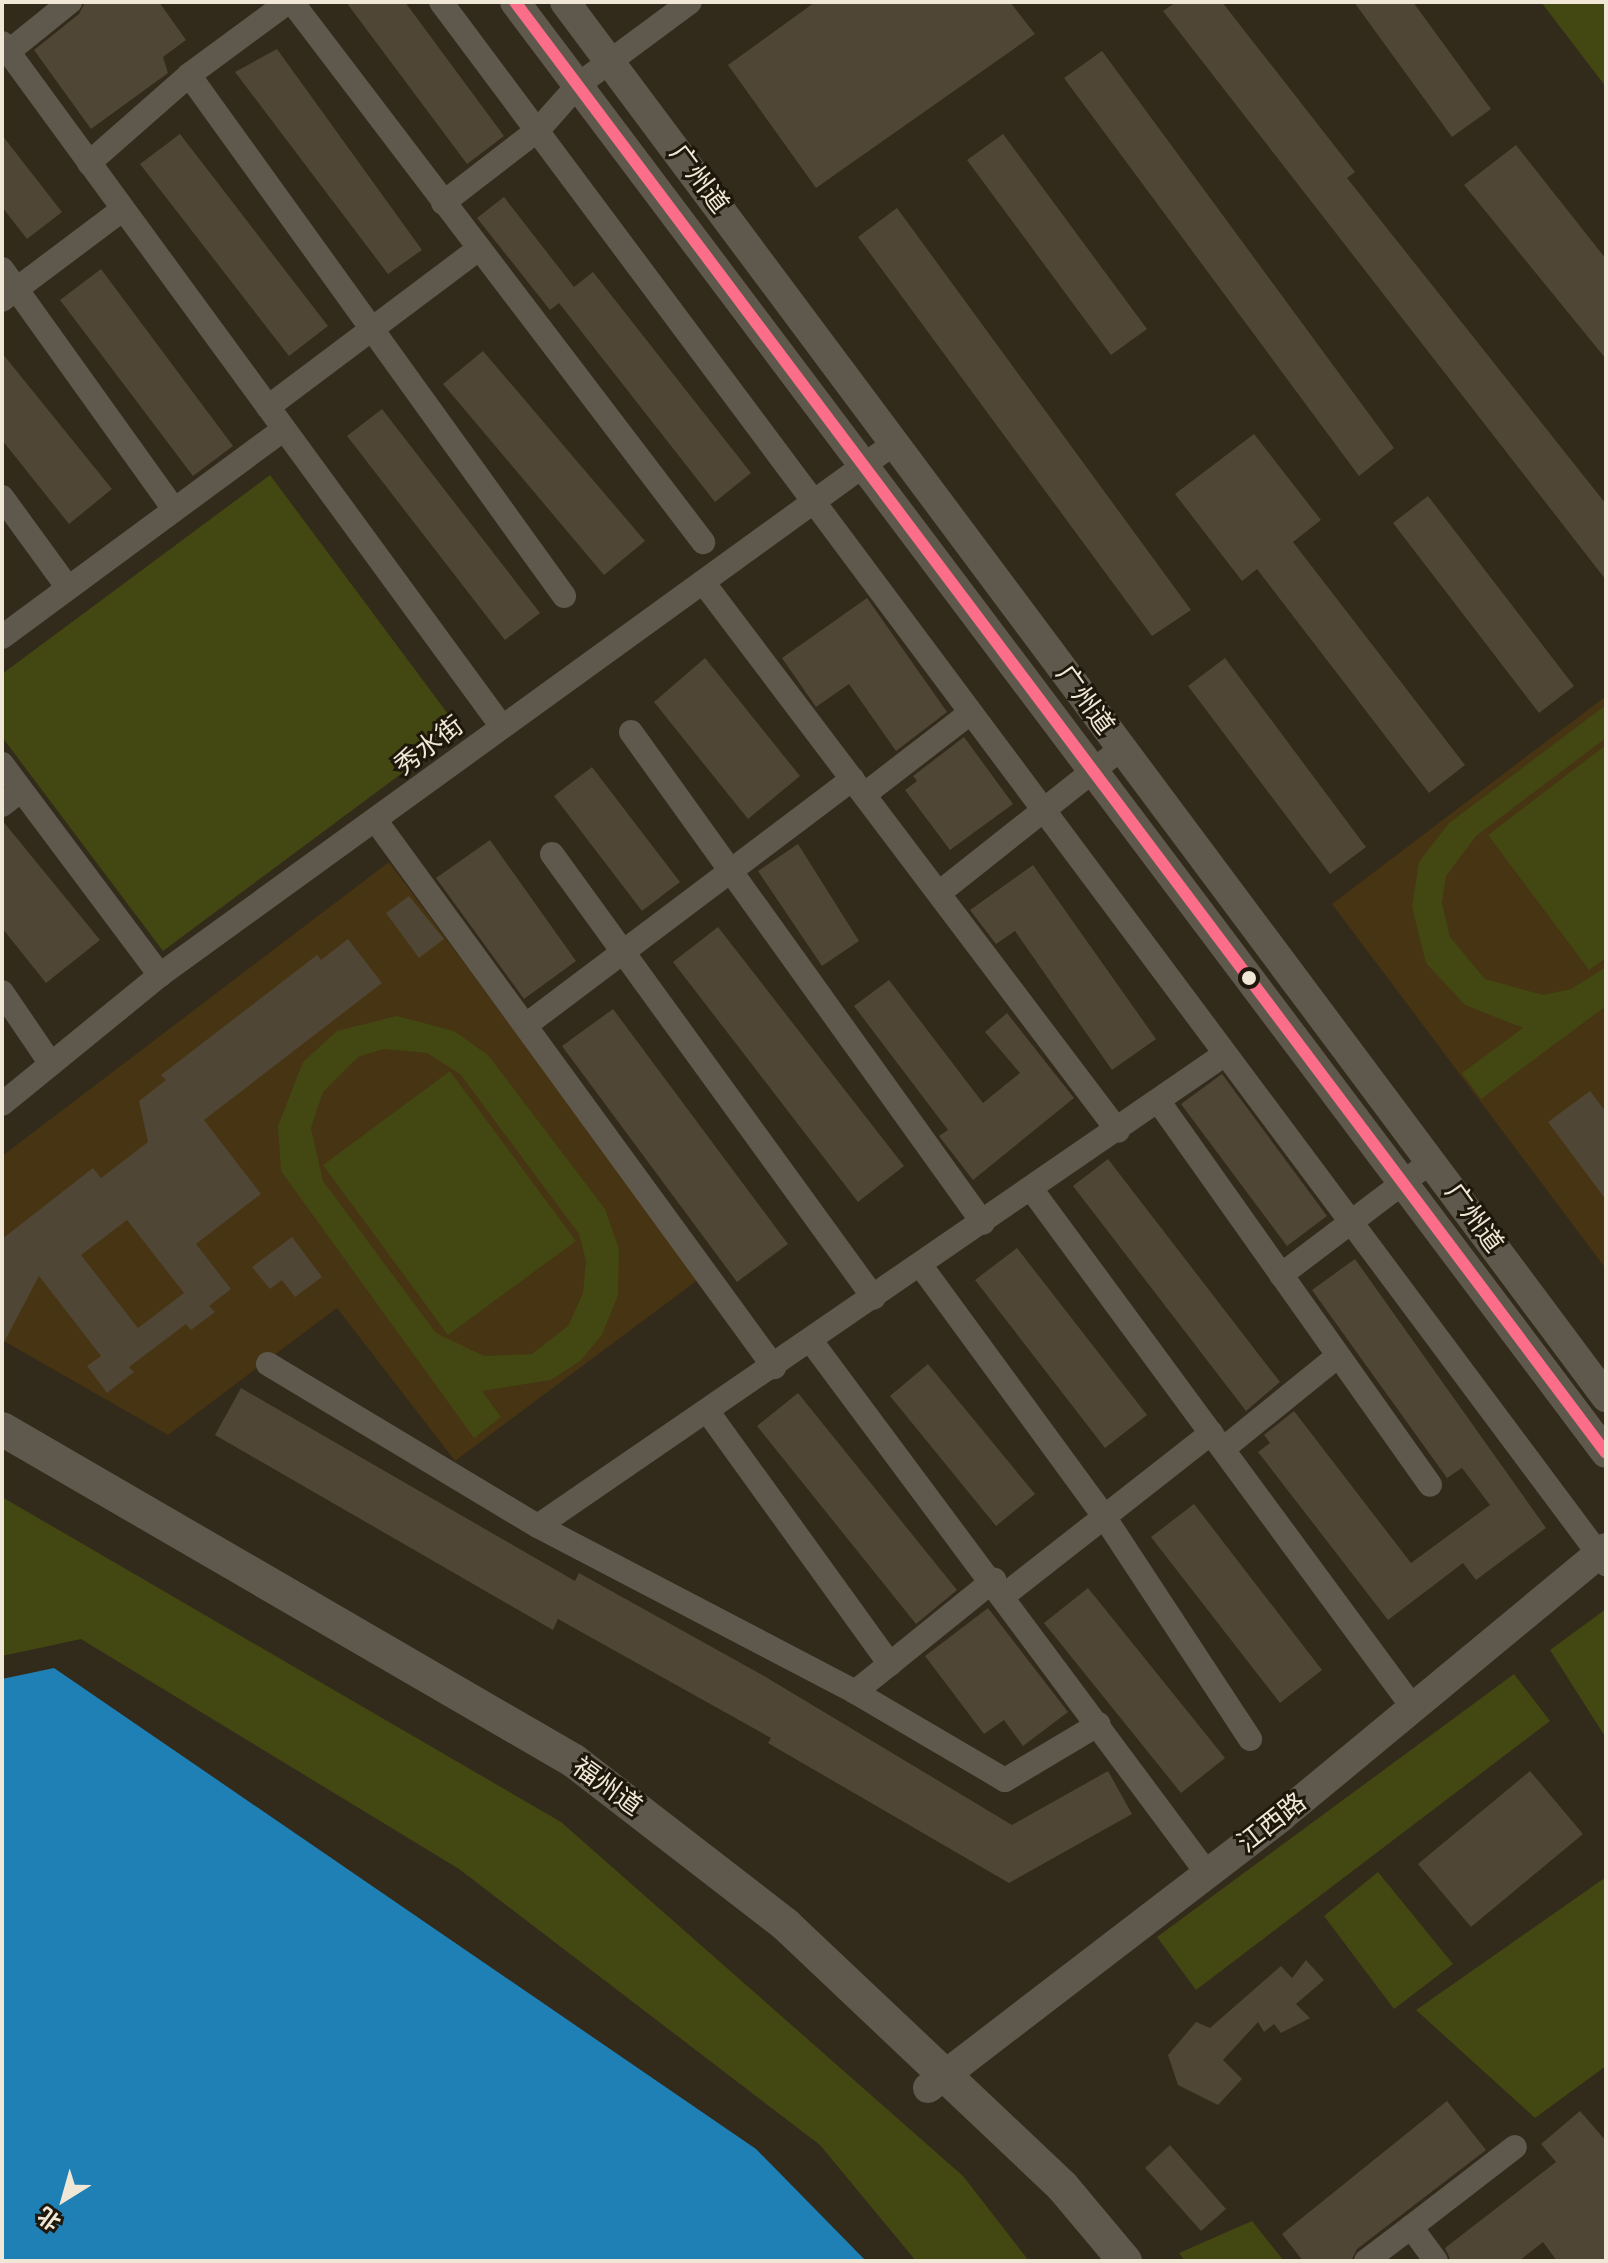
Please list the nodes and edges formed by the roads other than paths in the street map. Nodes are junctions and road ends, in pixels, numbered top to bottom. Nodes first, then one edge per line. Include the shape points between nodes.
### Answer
1 (70, 2) edge
2 (290, 2) edge
3 (441, 2) edge
4 (515, 2) edge
5 (565, 2) edge
6 (690, 2) edge
7 (5, 48) edge
8 (610, 62) junction
9 (189, 75) junction
10 (578, 85) junction
11 (539, 129) junction
12 (89, 163) junction
13 (443, 203) junction
14 (123, 209) junction
15 (477, 250) junction
16 (2, 269) edge
17 (9, 295) edge
18 (372, 329) junction
19 (268, 407) junction
20 (284, 429) junction
21 (896, 442) junction
22 (864, 466) junction
23 (2, 497) edge
24 (814, 503) junction
25 (174, 509) junction
26 (703, 542) dead end
27 (703, 582) junction
28 (68, 588) junction
29 (564, 596) dead end
30 (2, 637) edge
31 (969, 714) junction
32 (502, 727) junction
33 (631, 732) dead end
34 (1121, 749) junction
35 (2, 764) edge
36 (1093, 771) junction
37 (859, 787) junction
38 (12, 797) edge
39 (1042, 811) junction
40 (376, 821) junction
41 (552, 854) dead end
42 (730, 872) junction
43 (939, 893) junction
44 (623, 954) junction
45 (160, 975) junction
46 (2, 992) edge
47 (526, 1025) junction
48 (1222, 1056) junction
49 (51, 1064) junction
50 (1159, 1102) junction
51 (2, 1104) edge
52 (1118, 1131) junction
53 (1432, 1161) junction
54 (1403, 1183) junction
55 (1032, 1190) junction
56 (983, 1223) junction
57 (1349, 1225) junction
58 (921, 1266) junction
59 (1281, 1275) junction
60 (874, 1298) junction
61 (811, 1341) junction
62 (1338, 1356) junction
63 (268, 1364) dead end
64 (774, 1367) junction
65 (1606, 1397) edge
66 (708, 1412) junction
67 (2, 1429) edge
68 (1217, 1441) junction
69 (1606, 1453) edge
70 (2, 1456) edge
71 (1430, 1485) dead end
72 (1103, 1515) junction
73 (538, 1526) junction
74 (1603, 1555) edge
75 (998, 1589) junction
76 (890, 1664) junction
77 (855, 1692) junction
78 (1414, 1709) junction
79 (1099, 1724) junction
80 (1250, 1739) dead end
81 (1207, 1873) junction
82 (937, 2081) junction
83 (1515, 2147) dead end
84 (1411, 2227) junction
85 (1094, 2261) edge
86 (1125, 2261) edge
87 (1366, 2261) edge
88 (1436, 2261) edge

1 - 7 street
2 - 9 street
2 - 13 street
3 - 11 street
4 - 10 street, 广州道
5 - 8 street, 广州道
6 - 8 street
7 - 12 street
8 - 10 street
8 - 21 street, 广州道
9 - 12 street
9 - 18 street
10 - 11 street
10 - 22 street, 广州道
11 - 13 street
11 - 24 street
12 - 14 street
13 - 15 street
14 - 17 street
14 - 19 street
15 - 18 street
15 - 26 street
16 - 17 street
17 - 25 street
18 - 19 street
18 - 29 street
19 - 20 street
20 - 25 street
20 - 32 street
21 - 22 street, 秀水街
21 - 34 street, 广州道
22 - 24 street, 秀水街
22 - 36 street, 广州道
23 - 28 street
24 - 27 street, 秀水街
24 - 31 street
25 - 28 street
27 - 32 street, 秀水街
27 - 37 street
28 - 30 street
31 - 37 street
31 - 39 street
32 - 40 street, 秀水街
33 - 42 street
34 - 36 street
34 - 53 street, 广州道
35 - 38 street
36 - 39 street
36 - 54 street, 广州道
37 - 42 street
37 - 43 street
38 - 45 street
39 - 43 street
39 - 48 street
40 - 45 street, 秀水街
40 - 47 street
41 - 44 street
42 - 44 street
42 - 56 street
43 - 52 street
44 - 47 street
44 - 60 street
45 - 49 street, 秀水街
46 - 49 street
47 - 64 street
48 - 50 street
48 - 57 street
49 - 51 street, 秀水街
50 - 52 street
50 - 59 street
52 - 55 street
53 - 54 street
53 - 65 street, 广州道
54 - 57 street
54 - 69 street, 广州道
55 - 56 street
55 - 68 street
56 - 58 street
57 - 59 street
57 - 74 street
58 - 60 street
58 - 72 street
59 - 62 street
60 - 61 street
61 - 64 street
61 - 75 street
62 - 68 street
62 - 71 street
63 - 73 street
64 - 66 street
66 - 73 street
66 - 76 street
67 - 82 main road, 福州道 via 574,1761 786,1925
68 - 72 street
68 - 78 street
70 - 82 main road, 福州道 via 579,1787 722,1896
72 - 75 street
72 - 80 street
73 - 77 street
74 - 78 street, 江西路
75 - 76 street
75 - 79 street
76 - 77 street
77 - 79 street via 1005,1780
78 - 81 street, 江西路
79 - 81 street
81 - 82 street, 江西路
82 - 85 main road, 福州道
82 - 86 main road, 福州道 via 1062,2186
83 - 84 street
84 - 87 street
84 - 88 street

